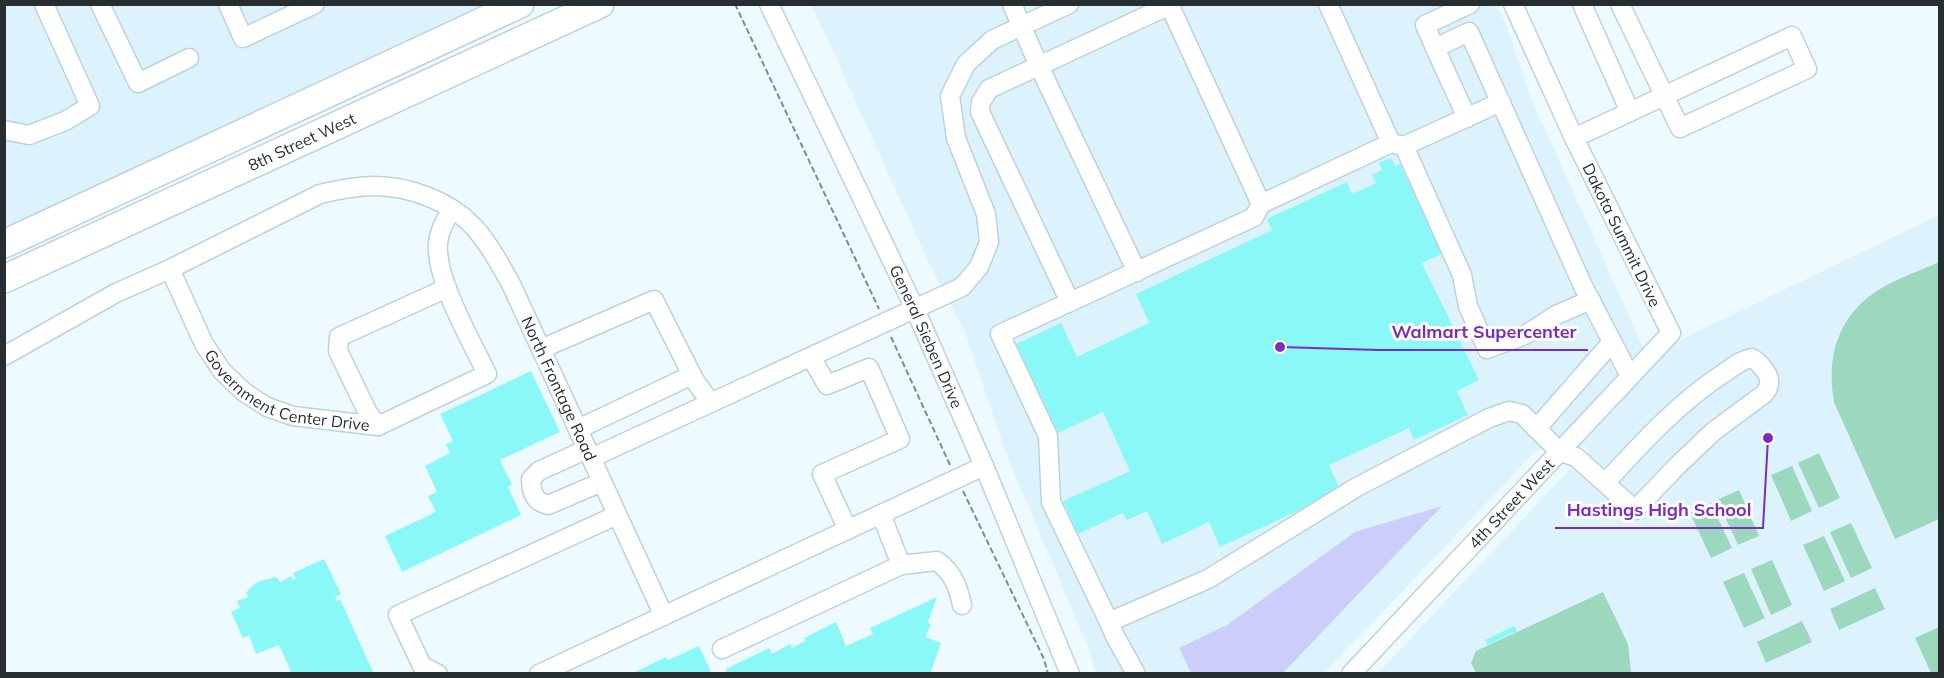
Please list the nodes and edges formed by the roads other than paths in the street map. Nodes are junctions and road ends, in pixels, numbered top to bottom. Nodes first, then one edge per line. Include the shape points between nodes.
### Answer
1 (44, 4) edge
2 (100, 4) edge
3 (228, 4) edge
4 (315, 4) edge
5 (520, 4) edge
6 (600, 4) edge
7 (769, 4) edge
8 (1012, 4) edge
9 (1069, 4) edge
10 (1328, 4) edge
11 (1513, 4) edge
12 (1582, 4) edge
13 (1620, 4) edge
14 (1170, 5) edge
15 (1465, 6) edge
16 (1022, 26) junction
17 (1435, 48) junction
18 (189, 58) dead end
19 (1039, 66) junction
20 (1664, 96) junction
21 (1501, 102) junction
22 (1630, 112) junction
23 (1467, 118) junction
24 (4, 130) edge
25 (1574, 138) junction
26 (1398, 145) junction
27 (1261, 204) junction
28 (452, 209) junction
29 (4, 244) edge
30 (170, 269) junction
31 (1137, 272) junction
32 (4, 279) edge
33 (447, 288) junction
34 (1591, 300) junction
35 (1070, 302) junction
36 (915, 309) junction
37 (1671, 333) joint
38 (1612, 342) junction
39 (541, 349) junction
40 (4, 356) edge
41 (812, 357) junction
42 (692, 375) junction
43 (1630, 376) junction
44 (711, 403) junction
45 (378, 426) junction
46 (578, 429) junction
47 (1536, 429) junction
48 (1560, 452) junction
49 (589, 453) junction
50 (984, 466) junction
51 (602, 482) junction
52 (1605, 483) junction
53 (881, 514) junction
54 (617, 515) junction
55 (848, 530) junction
56 (902, 565) junction
57 (962, 605) dead end
58 (664, 616) junction
59 (1109, 622) junction
60 (722, 649) dead end
61 (431, 672) edge
62 (539, 674) edge
63 (1070, 674) edge
64 (1136, 674) edge
65 (1351, 674) edge

1 - 24 street via 90,105 65,121 29,135
2 - 18 street via 138,83
3 - 4 street via 243,38
5 - 29 highway, 8th Street West
6 - 32 highway, 8th Street West
7 - 36 street, General Sieben Drive
8 - 16 street
9 - 16 street, North Frontage Road
10 - 26 street
11 - 25 street, Dakota Summit Drive
12 - 22 street
13 - 20 street
14 - 19 street
14 - 27 street
15 - 17 street via 1425,25
16 - 19 street
16 - 36 street, North Frontage Road via 992,40 966,64 950,96 956,138 986,214 989,242 979,267 962,287
17 - 21 street via 1470,32
17 - 23 street
19 - 31 street
19 - 35 street via 990,89 981,102 980,112
20 - 20 street via 1792,36 1807,69 1680,128
20 - 22 street
21 - 23 street
21 - 34 street
22 - 25 street
23 - 26 street
25 - 37 street, Dakota Summit Drive
26 - 27 street
26 - 34 street via 1462,275 1468,306 1487,349 1525,335 1556,315
27 - 31 street via 1254,217
28 - 30 street, North Frontage Road via 427,196 397,188 343,189 320,194
28 - 33 street, Government Center Drive via 438,242 440,270
28 - 39 street, North Frontage Road via 495,254
30 - 40 street, North Frontage Road via 116,293
30 - 45 street, Government Center Drive via 204,344 222,371 244,392 267,407 293,416
31 - 35 street
33 - 45 street, Government Center Drive via 487,374
33 - 45 street via 339,337 338,351
34 - 38 street
35 - 59 street via 1000,334 1048,436 1052,502
36 - 41 street, North Frontage Road
36 - 50 street, General Sieben Drive
37 - 43 street, 4th Street West
38 - 43 street
38 - 47 street
39 - 42 street via 654,300
39 - 46 street, North Frontage Road
41 - 44 street, North Frontage Road
41 - 55 street via 827,386 868,368 900,439 822,474
42 - 44 street
42 - 46 street
43 - 48 street, 4th Street West
44 - 49 street, North Frontage Road
46 - 49 street, North Frontage Road
47 - 48 street
47 - 59 street via 1522,414 1509,411 1489,418 1357,487 1208,579
48 - 52 street via 1576,457
48 - 65 street, 4th Street West
49 - 51 street
49 - 51 street via 539,471 531,479 531,489 548,506
50 - 53 street
50 - 63 street, General Sieben Drive
51 - 54 street
52 - 52 street via 1639,444 1705,385 1744,359 1757,361 1769,378 1764,394 1714,431 1635,510
53 - 55 street
53 - 56 street
54 - 58 street
54 - 61 street via 398,615 422,666
55 - 58 street
56 - 57 street via 937,561 955,580
56 - 60 street
58 - 62 street
59 - 64 street

